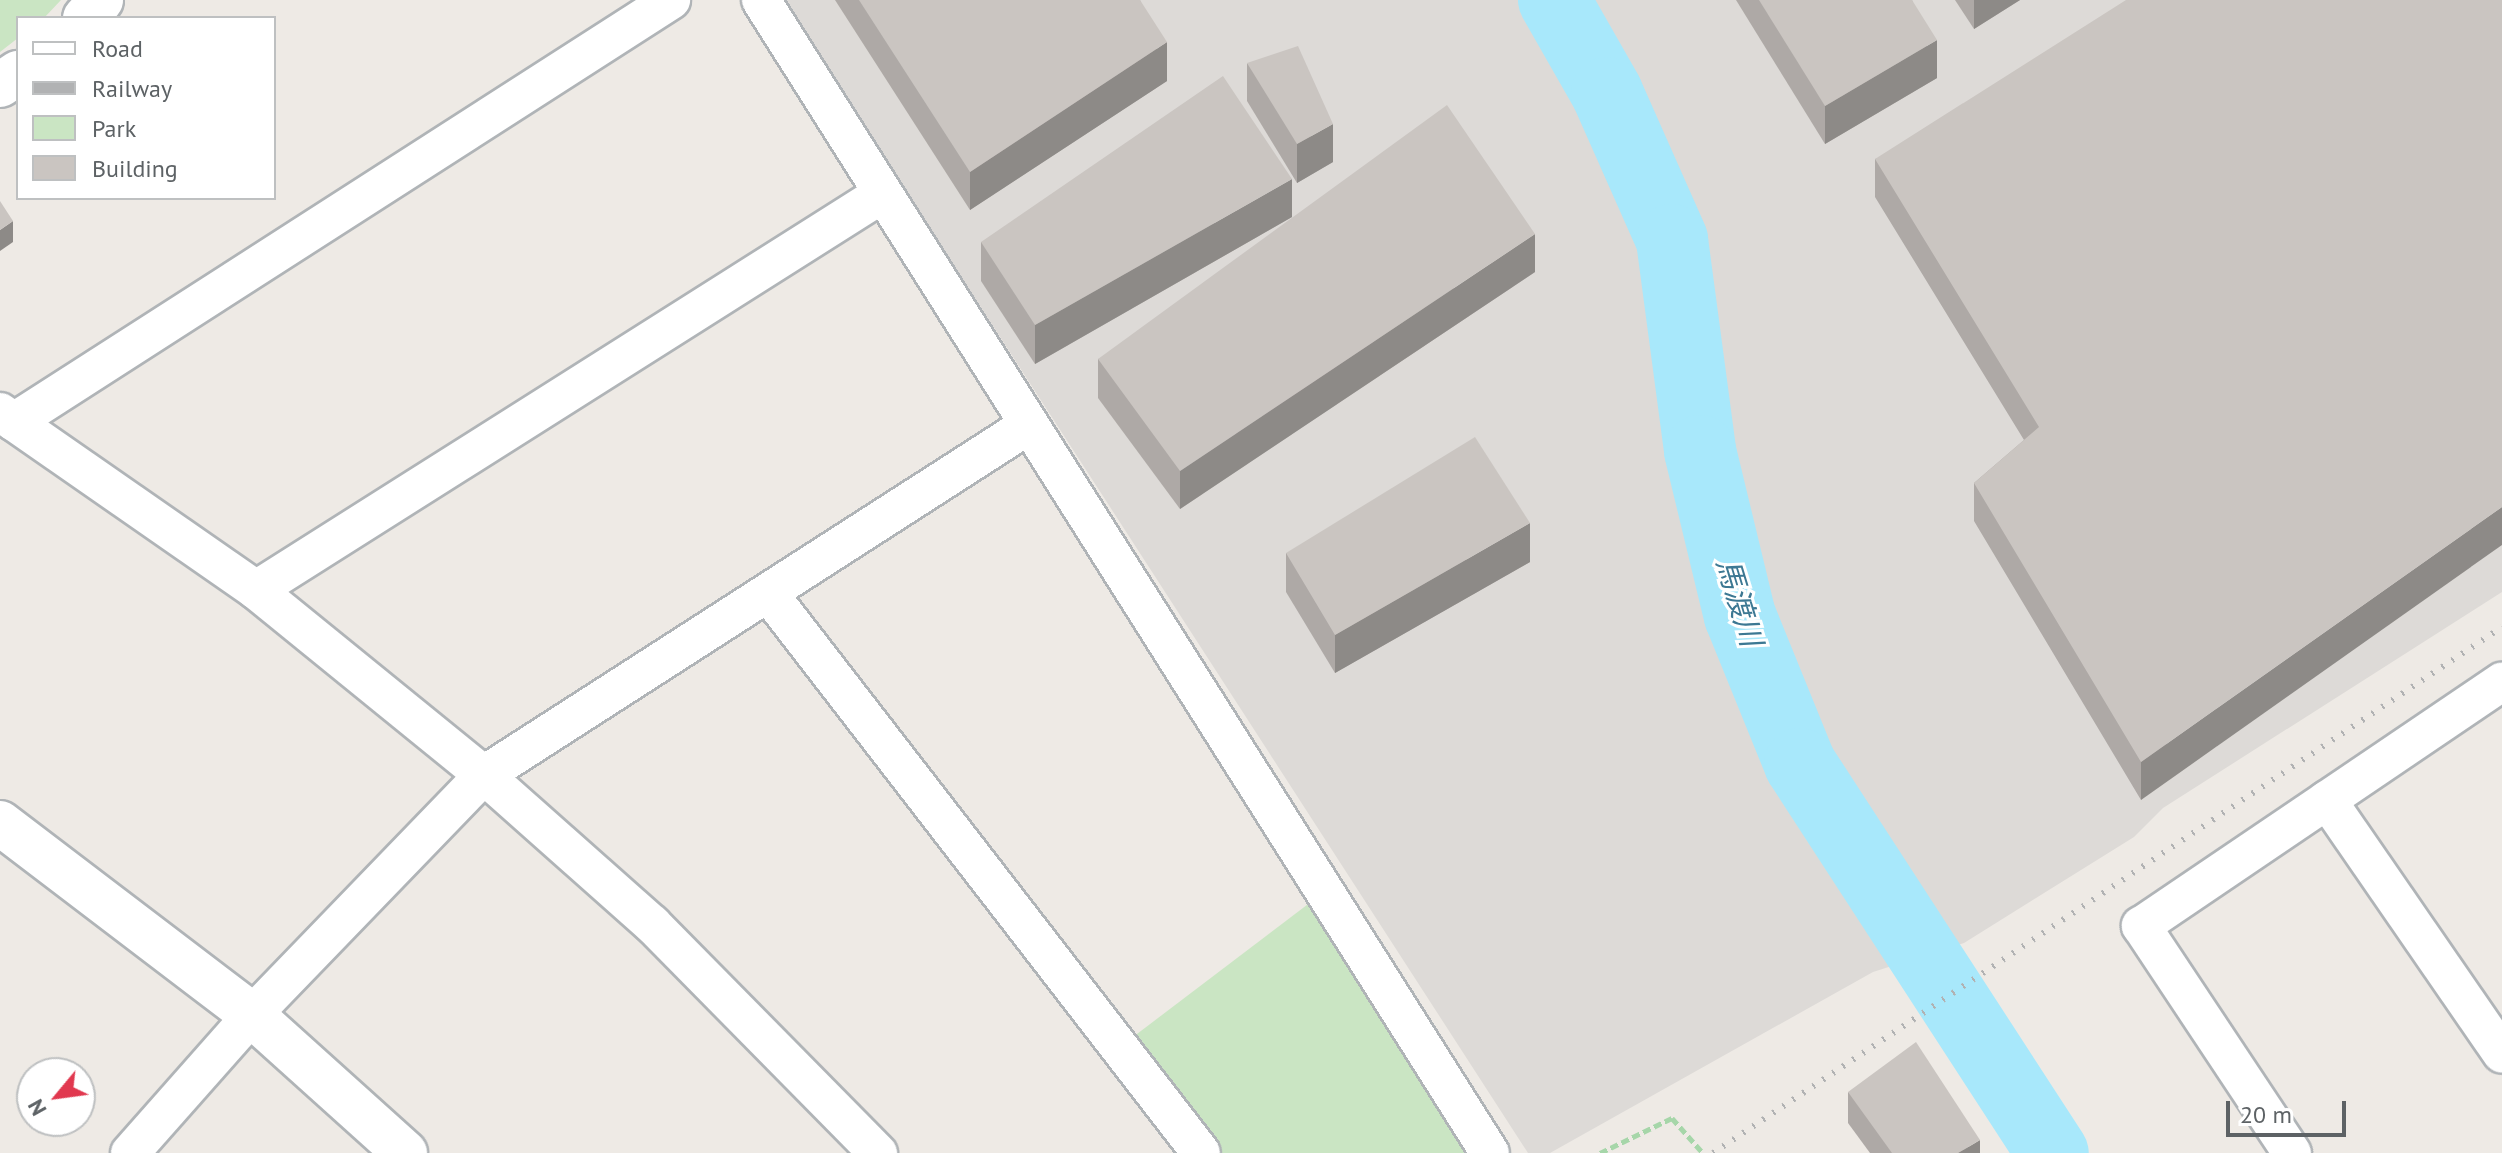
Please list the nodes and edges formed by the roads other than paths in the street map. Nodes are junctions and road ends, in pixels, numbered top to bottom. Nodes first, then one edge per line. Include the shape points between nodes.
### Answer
1 (101, 0) edge
2 (671, 0) edge
3 (761, 0) edge
4 (87, 16) edge
5 (882, 194) junction
6 (7, 417) edge
7 (1027, 426) junction
8 (256, 590) junction
9 (769, 594) junction
10 (2502, 682) edge
11 (484, 775) junction
12 (2327, 800) junction
13 (0, 823) edge
14 (252, 1015) junction
15 (2502, 1054) edge
16 (130, 1153) edge
17 (405, 1153) edge
18 (878, 1153) edge
19 (1201, 1153) edge
20 (1490, 1153) edge
21 (2292, 1153) edge

1 - 4 street
2 - 6 street
3 - 5 street
5 - 7 street
5 - 8 street
6 - 8 street
7 - 9 street
7 - 20 street
8 - 11 street
9 - 11 street
9 - 19 street
10 - 12 street
11 - 14 street
11 - 18 street via 652,924
12 - 15 street
12 - 21 street via 2141,926
13 - 14 street
14 - 16 street
14 - 17 street

